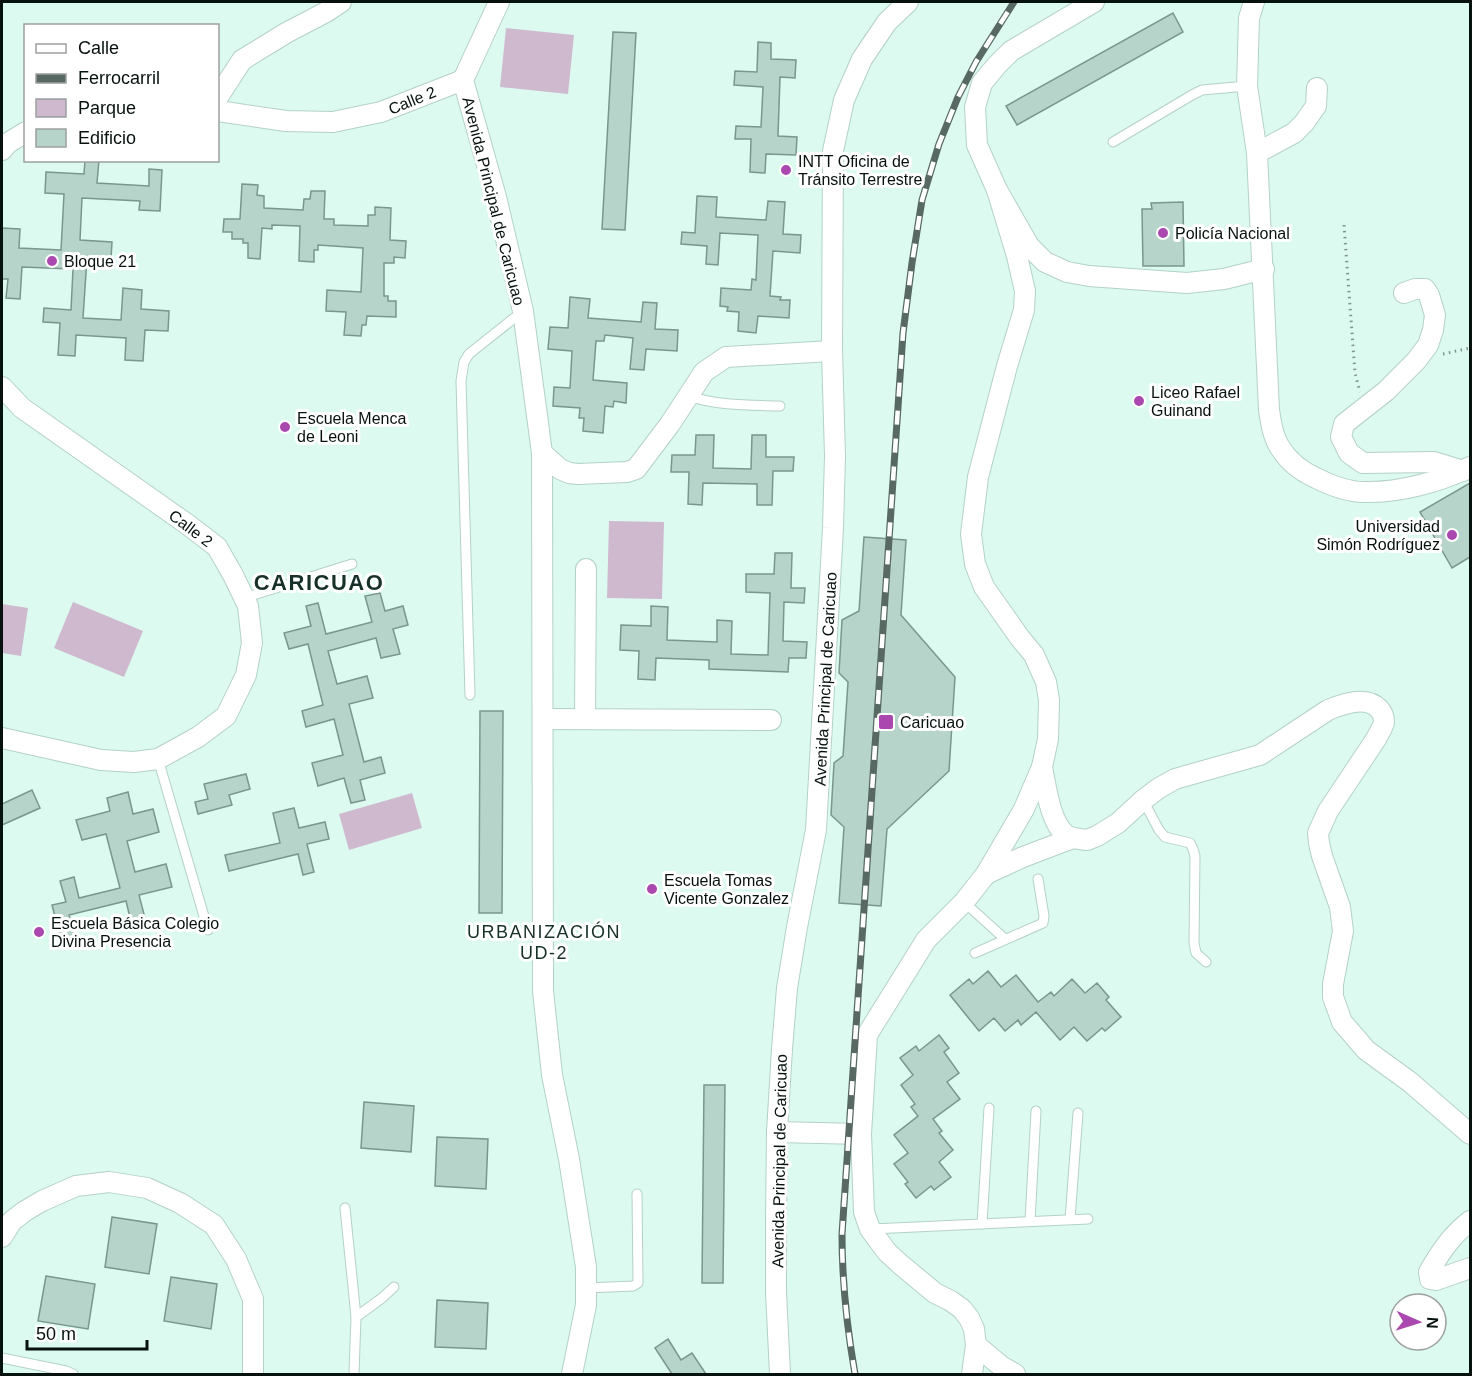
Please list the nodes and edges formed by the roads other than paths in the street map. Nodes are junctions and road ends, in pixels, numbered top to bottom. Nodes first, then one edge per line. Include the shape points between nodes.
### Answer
1 (342, 2) edge
2 (499, 2) edge
3 (908, 2) edge
4 (1094, 2) edge
5 (1254, 2) edge
6 (463, 80) junction
7 (1247, 86) junction
8 (1317, 88) dead end
9 (219, 95) edge
10 (219, 111) edge
11 (24, 133) edge
12 (1113, 142) dead end
13 (2, 150) edge
14 (1257, 153) junction
15 (997, 190) junction
16 (1263, 268) junction
17 (1404, 293) dead end
18 (522, 311) junction
19 (832, 351) junction
20 (2, 387) edge
21 (689, 396) junction
22 (780, 406) dead end
23 (542, 453) junction
24 (1467, 469) edge
25 (352, 564) dead end
26 (586, 569) dead end
27 (244, 598) junction
28 (470, 695) dead end
29 (543, 719) junction
30 (585, 719) junction
31 (771, 720) dead end
32 (2, 738) edge
33 (158, 759) junction
34 (1042, 767) junction
35 (1143, 800) junction
36 (1073, 838) junction
37 (986, 874) junction
38 (1038, 879) dead end
39 (964, 902) junction
40 (208, 930) dead end
41 (1005, 939) junction
42 (975, 953) dead end
43 (1206, 963) dead end
44 (989, 1108) dead end
45 (1036, 1111) dead end
46 (1078, 1113) dead end
47 (777, 1132) junction
48 (861, 1134) junction
49 (1470, 1134) edge
50 (637, 1194) dead end
51 (345, 1208) dead end
52 (1070, 1219) junction
53 (1088, 1219) dead end
54 (1030, 1221) junction
55 (1470, 1221) edge
56 (982, 1224) junction
57 (870, 1229) junction
58 (2, 1237) edge
59 (1470, 1268) edge
60 (394, 1287) dead end
61 (587, 1288) junction
62 (356, 1317) junction
63 (976, 1345) junction
64 (2, 1358) edge
65 (73, 1374) edge
66 (253, 1374) edge
67 (354, 1374) edge
68 (572, 1374) edge
69 (780, 1374) edge
70 (972, 1374) edge
71 (1015, 1374) edge

1 - 9 street via 242,60
2 - 6 street, Avenida Principal de Caricuao
3 - 19 street, Avenida Principal de Caricuao via 862,58 848,88 836,131
4 - 15 street via 1011,51 982,83 975,107 977,145
5 - 7 street via 1249,18
6 - 10 street, Calle 2 via 381,112 333,122 286,121
6 - 18 street, Avenida Principal de Caricuao via 496,197
7 - 12 lane via 1202,90
7 - 14 street
8 - 14 street via 1316,106 1294,134
11 - 13 street
14 - 16 street
15 - 16 street via 1029,246 1045,262 1067,272 1187,283 1224,279
15 - 34 street via 1025,291 1024,310 978,477 971,534 975,564 984,587 1034,655 1046,682 1048,739
16 - 24 street via 1269,410 1281,450 1299,468 1323,482 1362,492 1411,487
17 - 24 street via 1425,289 1429,295 1435,315 1428,345 1386,391 1344,424 1341,437 1348,453 1362,463 1434,462
18 - 23 street, Avenida Principal de Caricuao
18 - 28 lane via 469,354 461,381
19 - 21 street via 726,357 704,372
19 - 47 street, Avenida Principal de Caricuao via 834,528 816,830 787,988
20 - 27 street, Calle 2 via 22,408 217,547
21 - 22 lane via 727,404
21 - 23 street via 636,469 568,473
23 - 29 street, Avenida Principal de Caricuao
25 - 27 lane
26 - 30 street
27 - 33 street, Calle 2 via 252,643 246,675 226,716
29 - 30 street
29 - 61 street, Avenida Principal de Caricuao via 543,991 552,1075
30 - 31 street
32 - 33 street, Calle 2 via 101,760
33 - 40 lane
34 - 36 street via 1056,823 1065,835
34 - 37 street via 1024,809
35 - 36 street via 1097,836 1087,840
35 - 43 lane via 1165,837 1190,843 1193,849 1194,943
35 - 49 street via 1175,779 1260,755 1340,705 1374,704 1382,712 1384,720 1376,740 1328,811 1318,833 1340,907 1343,931 1333,997 1342,1022 1366,1050
36 - 37 street
37 - 39 street
38 - 41 lane via 1043,923
39 - 41 lane
39 - 48 street via 926,940 867,1035
41 - 42 lane
44 - 56 lane
45 - 54 lane
46 - 52 lane
47 - 48 street
47 - 69 street, Avenida Principal de Caricuao
48 - 57 street via 864,1212
50 - 61 lane via 638,1283
51 - 62 lane
52 - 53 lane
52 - 54 lane
54 - 56 lane
55 - 59 street via 1447,1242 1429,1272 1430,1279
56 - 57 lane
57 - 63 street via 900,1264 962,1309 974,1329
58 - 66 street via 12,1221 25,1211 76,1186 109,1182 138,1186 180,1203 214,1225 236,1259 253,1299
60 - 62 lane
61 - 68 street, Avenida Principal de Caricuao
62 - 67 lane
63 - 70 street
63 - 71 street
64 - 65 lane

